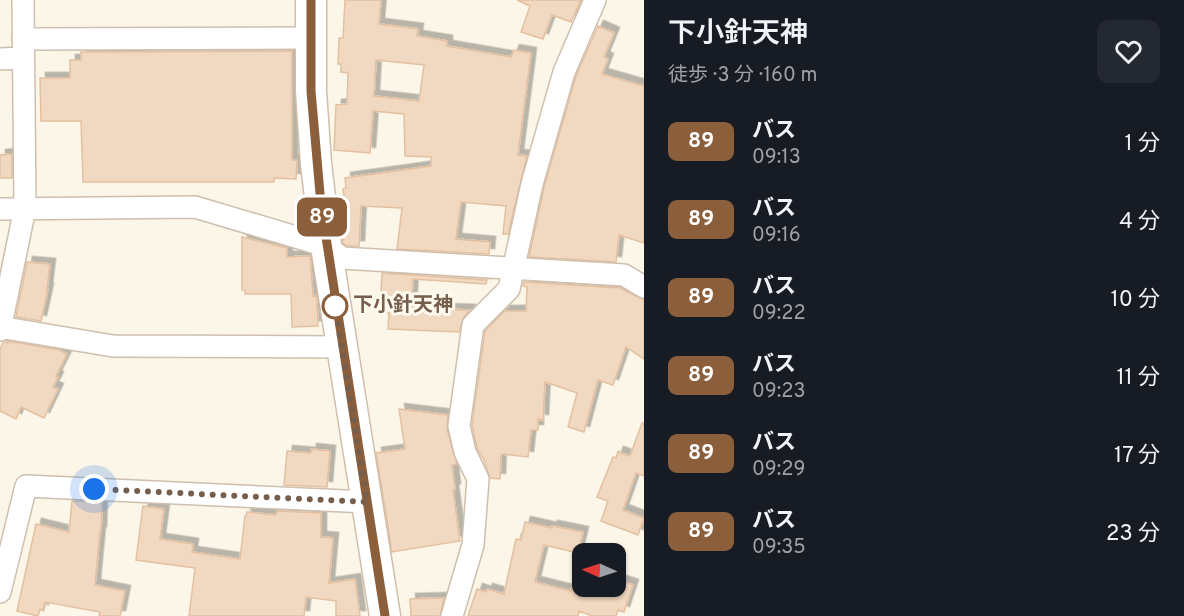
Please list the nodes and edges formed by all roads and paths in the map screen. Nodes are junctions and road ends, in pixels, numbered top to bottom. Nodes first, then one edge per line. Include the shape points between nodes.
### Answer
1 (23, 0) edge
2 (311, 0) edge
3 (595, 0) edge
4 (310, 38) junction
5 (23, 48) junction
6 (0, 58) edge
7 (25, 208) junction
8 (0, 209) edge
9 (326, 246) junction
10 (514, 268) junction
11 (644, 287) edge
12 (0, 328) edge
13 (342, 347) junction
14 (367, 502) junction
15 (0, 592) edge
16 (385, 616) edge
17 (452, 616) edge

1 - 5 street
2 - 4 main road
3 - 10 street via 564,72 532,184
4 - 5 street
4 - 9 main road via 316,164
5 - 6 street
5 - 7 street
7 - 8 street
7 - 9 street via 195,207
7 - 12 street
9 - 10 street via 342,258
9 - 13 main road
10 - 11 street via 624,275
10 - 17 street via 509,289 473,325 459,426 465,452 478,479 473,545
12 - 13 street via 113,346
13 - 14 main road
14 - 15 street via 26,486
14 - 16 main road

